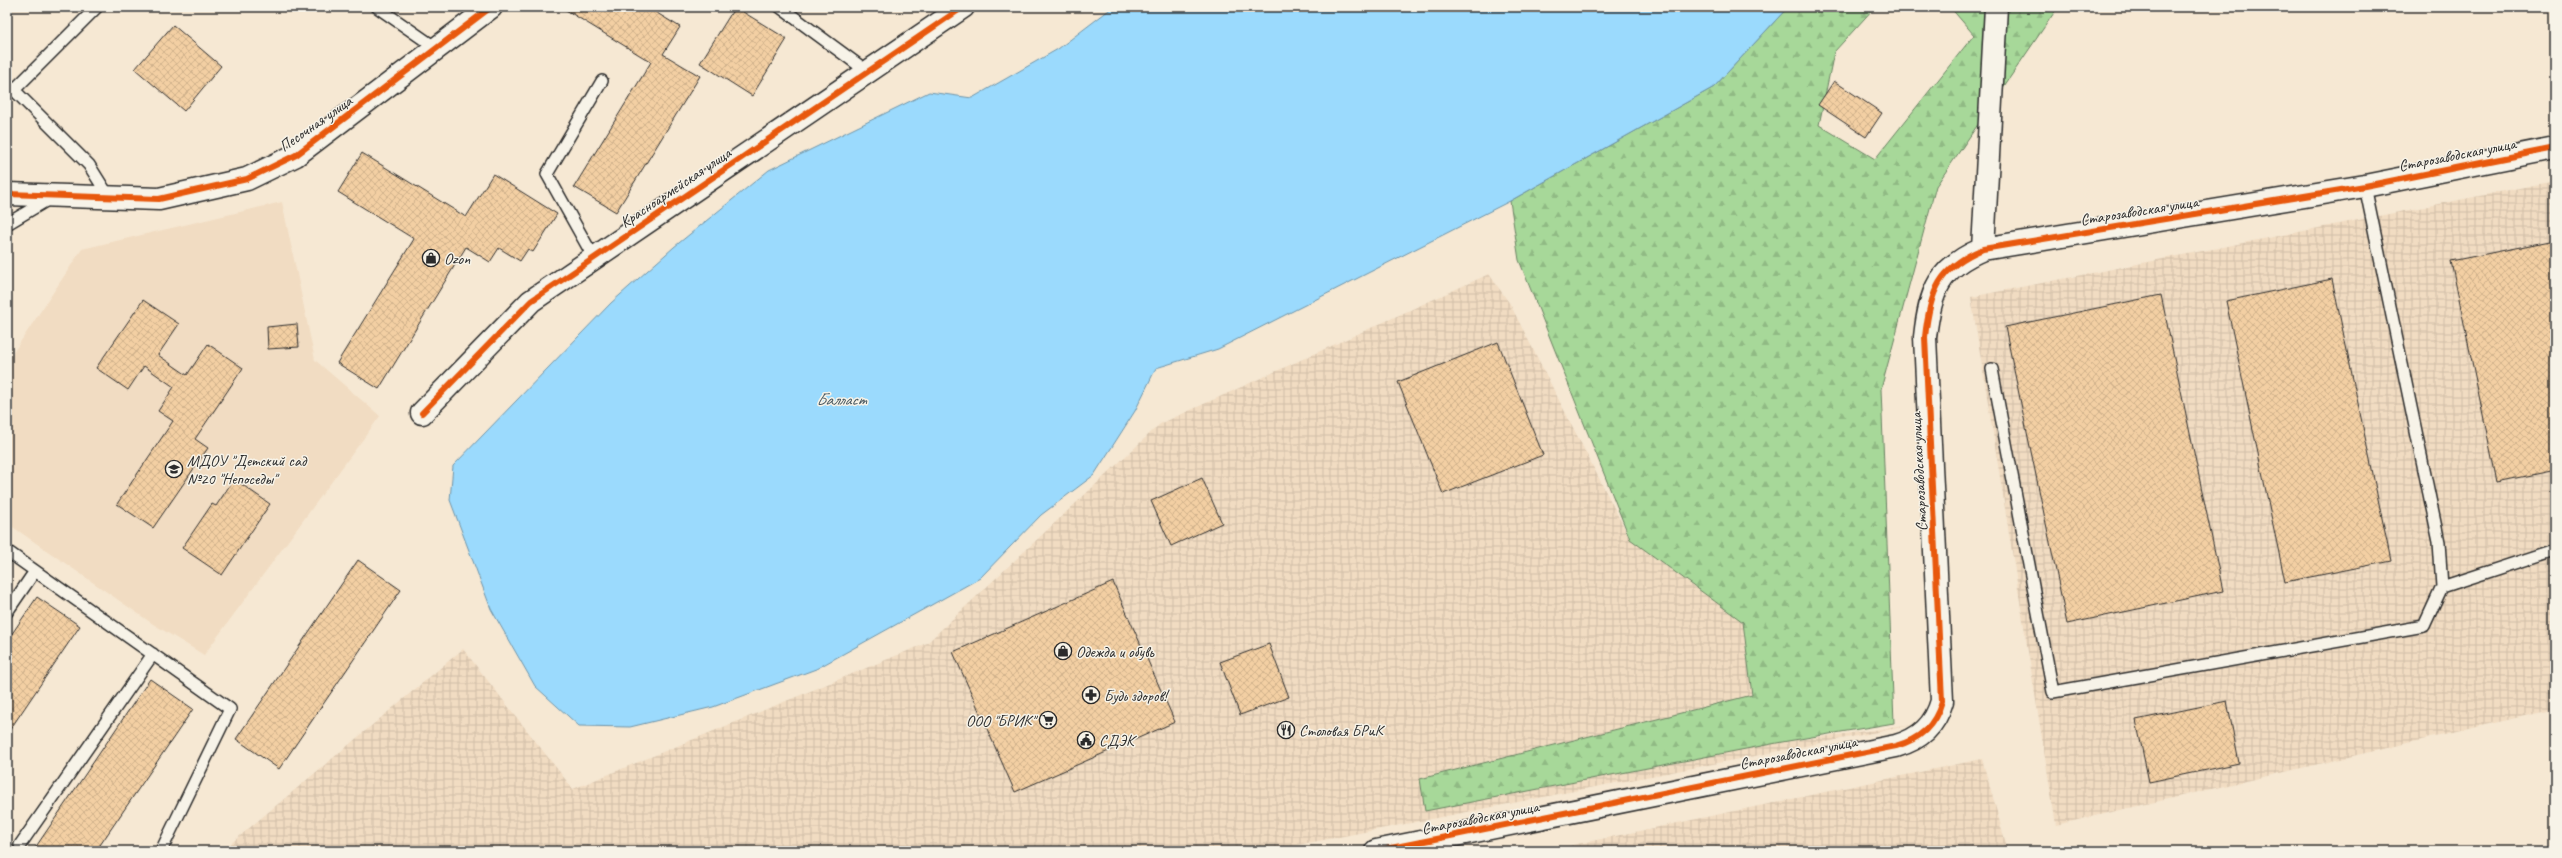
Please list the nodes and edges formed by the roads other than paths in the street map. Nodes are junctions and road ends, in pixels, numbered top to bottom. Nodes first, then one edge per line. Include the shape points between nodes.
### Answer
1 (97, 7) edge
2 (377, 7) edge
3 (491, 7) edge
4 (780, 7) edge
5 (964, 7) edge
6 (1996, 7) edge
7 (436, 48) junction
8 (868, 72) junction
9 (602, 81) dead end
10 (10, 87) edge
11 (2555, 148) edge
12 (2365, 186) junction
13 (7, 194) edge
14 (55, 196) junction
15 (109, 197) junction
16 (7, 224) edge
17 (1983, 249) junction
18 (594, 258) junction
19 (1992, 369) dead end
20 (422, 413) dead end
21 (2555, 550) edge
22 (7, 551) edge
23 (36, 571) junction
24 (2442, 587) junction
25 (7, 612) edge
26 (153, 654) junction
27 (20, 845) dead end
28 (161, 851) edge
29 (1376, 851) edge

1 - 10 lane
2 - 7 lane
3 - 7 street, Песочная улица
4 - 8 lane
5 - 8 street, Красноармейская улица
6 - 17 street
7 - 15 street, Песочная улица via 296,156 247,179 159,199
8 - 18 street, Красноармейская улица
9 - 18 lane via 547,174
10 - 15 lane via 89,165
11 - 12 street, Старозаводская улица
12 - 17 street, Старозаводская улица
12 - 24 lane via 2439,542
13 - 14 street, Песочная улица
14 - 15 street, Песочная улица
14 - 16 lane
17 - 29 street, Старозаводская улица via 1962,258 1948,269 1939,284 1927,317 1925,337 1942,702 1939,713 1926,732 1896,746
18 - 20 street, Красноармейская улица via 531,301
19 - 24 lane via 2053,692 2424,626
21 - 24 lane
22 - 23 lane
23 - 25 lane
23 - 26 lane
26 - 27 lane
26 - 28 lane via 230,709

